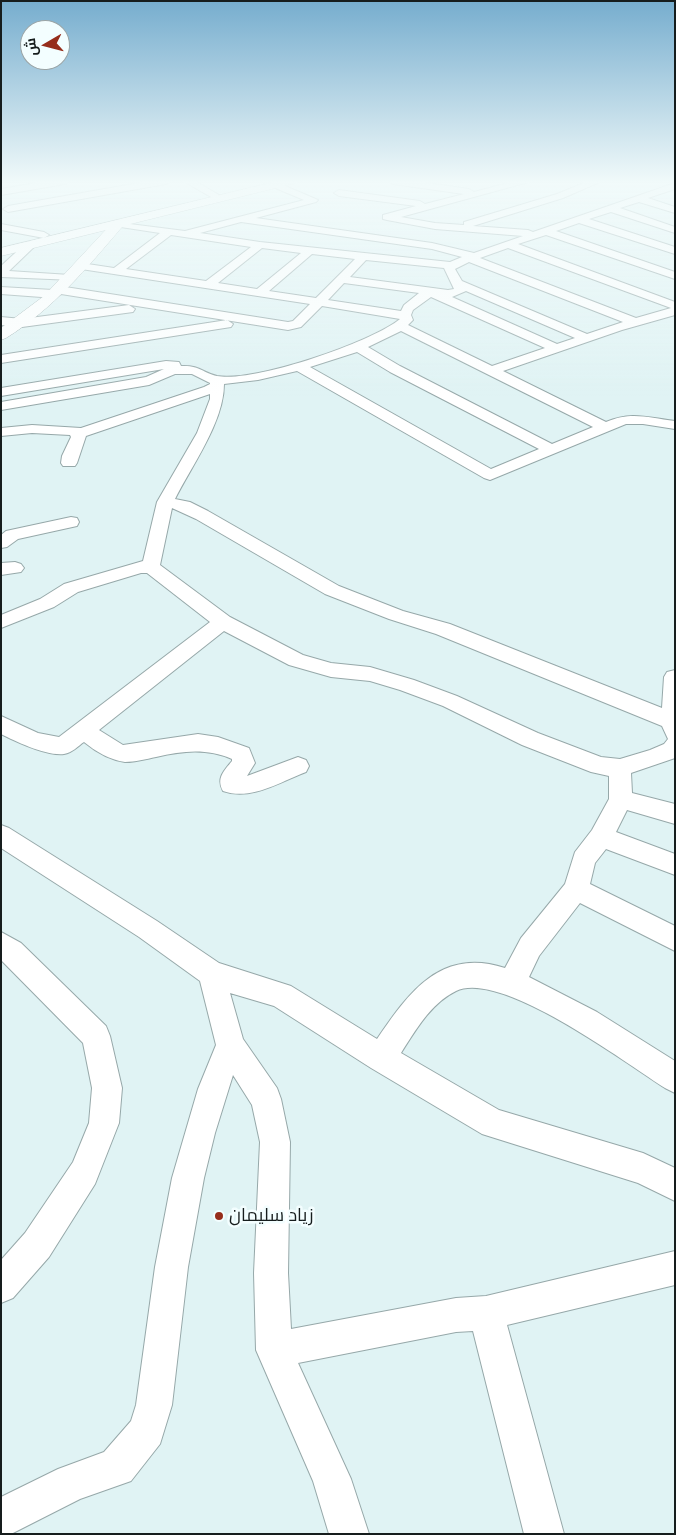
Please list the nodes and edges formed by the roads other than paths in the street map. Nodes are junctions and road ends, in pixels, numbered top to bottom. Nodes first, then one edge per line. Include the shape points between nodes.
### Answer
1 (22, 253) edge
2 (93, 253) edge
3 (141, 253) edge
4 (250, 253) edge
5 (307, 253) edge
6 (321, 253) edge
7 (383, 253) edge
8 (456, 253) edge
9 (484, 253) edge
10 (531, 253) edge
11 (605, 253) edge
12 (472, 257) junction
13 (362, 258) junction
14 (377, 259) junction
15 (81, 266) junction
16 (448, 266) junction
17 (117, 271) junction
18 (1, 273) edge
19 (674, 275) edge
20 (70, 278) junction
21 (342, 279) junction
22 (459, 284) junction
23 (209, 285) junction
24 (1, 290) edge
25 (57, 292) junction
26 (260, 292) junction
27 (431, 292) junction
28 (321, 302) junction
29 (675, 306) edge
30 (675, 311) edge
31 (159, 317) junction
32 (1, 321) edge
33 (251, 321) junction
34 (403, 321) junction
35 (635, 322) junction
36 (22, 323) junction
37 (1, 335) edge
38 (586, 338) junction
39 (356, 346) junction
40 (555, 348) junction
41 (1, 359) edge
42 (299, 366) junction
43 (149, 367) junction
44 (173, 370) junction
45 (490, 370) junction
46 (217, 383) junction
47 (1, 392) edge
48 (1, 406) edge
49 (675, 424) edge
50 (605, 427) junction
51 (1, 432) edge
52 (77, 434) junction
53 (552, 450) junction
54 (69, 463) dead end
55 (165, 502) junction
56 (71, 522) dead end
57 (1, 543) edge
58 (152, 567) junction
59 (1, 622) edge
60 (223, 622) junction
61 (674, 676) edge
62 (1, 724) edge
63 (673, 727) edge
64 (84, 729) junction
65 (675, 745) edge
66 (298, 766) dead end
67 (620, 768) junction
68 (622, 799) junction
69 (675, 814) edge
70 (1, 835) edge
71 (600, 837) junction
72 (675, 865) edge
73 (576, 889) junction
74 (675, 939) edge
75 (1, 944) edge
76 (212, 974) junction
77 (511, 984) junction
78 (230, 1045) junction
79 (381, 1058) junction
80 (675, 1078) edge
81 (675, 1185) edge
82 (675, 1268) edge
83 (1, 1286) edge
84 (486, 1313) junction
85 (274, 1350) junction
86 (1, 1518) edge
87 (349, 1534) edge
88 (544, 1534) edge

1 - 18 street
2 - 15 main road
3 - 17 street
4 - 23 street
5 - 26 street
6 - 13 street
7 - 14 street
8 - 12 street
9 - 12 street
10 - 29 street
11 - 19 street
12 - 16 street
12 - 35 street
13 - 14 street
13 - 21 street
14 - 16 street
15 - 17 street
15 - 20 main road
16 - 22 street
17 - 23 street
18 - 20 street
20 - 25 main road
21 - 27 street
21 - 28 street
22 - 27 street via 461,290 455,294
22 - 38 street
23 - 26 street
24 - 25 street
25 - 31 street
25 - 36 main road
26 - 28 street
27 - 34 street via 408,308
27 - 40 street
28 - 33 street via 297,324 279,326
28 - 34 street
30 - 35 street
31 - 33 street
31 - 33 street
31 - 36 street
31 - 41 street
31 - 43 street
32 - 36 street
34 - 39 street via 380,338
34 - 45 street
35 - 38 street
36 - 37 main road
38 - 40 street
39 - 42 street
39 - 53 street
40 - 45 street
42 - 46 street
42 - 53 street via 490,475
43 - 44 street via 172,365 175,366
43 - 47 street
44 - 46 street via 193,370
44 - 48 street via 149,381
45 - 50 street
46 - 52 street via 194,396
46 - 55 street via 217,399 204,433
49 - 50 street via 634,418
50 - 53 street
51 - 52 street via 47,429
52 - 54 street
55 - 58 street
55 - 63 street via 184,506 202,515 339,593 396,615 443,628
56 - 57 street via 12,535
58 - 59 street via 140,567 70,588 48,603
58 - 60 street
60 - 64 street
60 - 67 street via 296,660 331,670 370,674 406,685 450,701 504,728 568,754 599,766
61 - 63 street
62 - 64 street via 33,740 62,746
64 - 66 street via 100,744 125,753 191,742 229,748 241,754 244,763 231,779 235,787 246,786
65 - 67 street via 672,750 656,757
67 - 68 street
68 - 69 street
68 - 71 street
70 - 76 street
71 - 72 street
71 - 73 street via 584,859
73 - 74 street
73 - 77 street via 530,948
75 - 83 street via 96,1036 107,1088 104,1123 84,1173 37,1245
76 - 78 street
76 - 79 street via 281,995
77 - 79 street via 488,976 449,980 414,1010
77 - 80 street via 562,1007
78 - 85 street via 266,1099 275,1142 271,1273
78 - 86 street via 213,1084 194,1149 176,1230 154,1405 146,1431 117,1467 72,1483
79 - 81 street via 493,1123 643,1169
82 - 84 street
84 - 85 street via 456,1315
84 - 88 street
85 - 87 street via 332,1479

